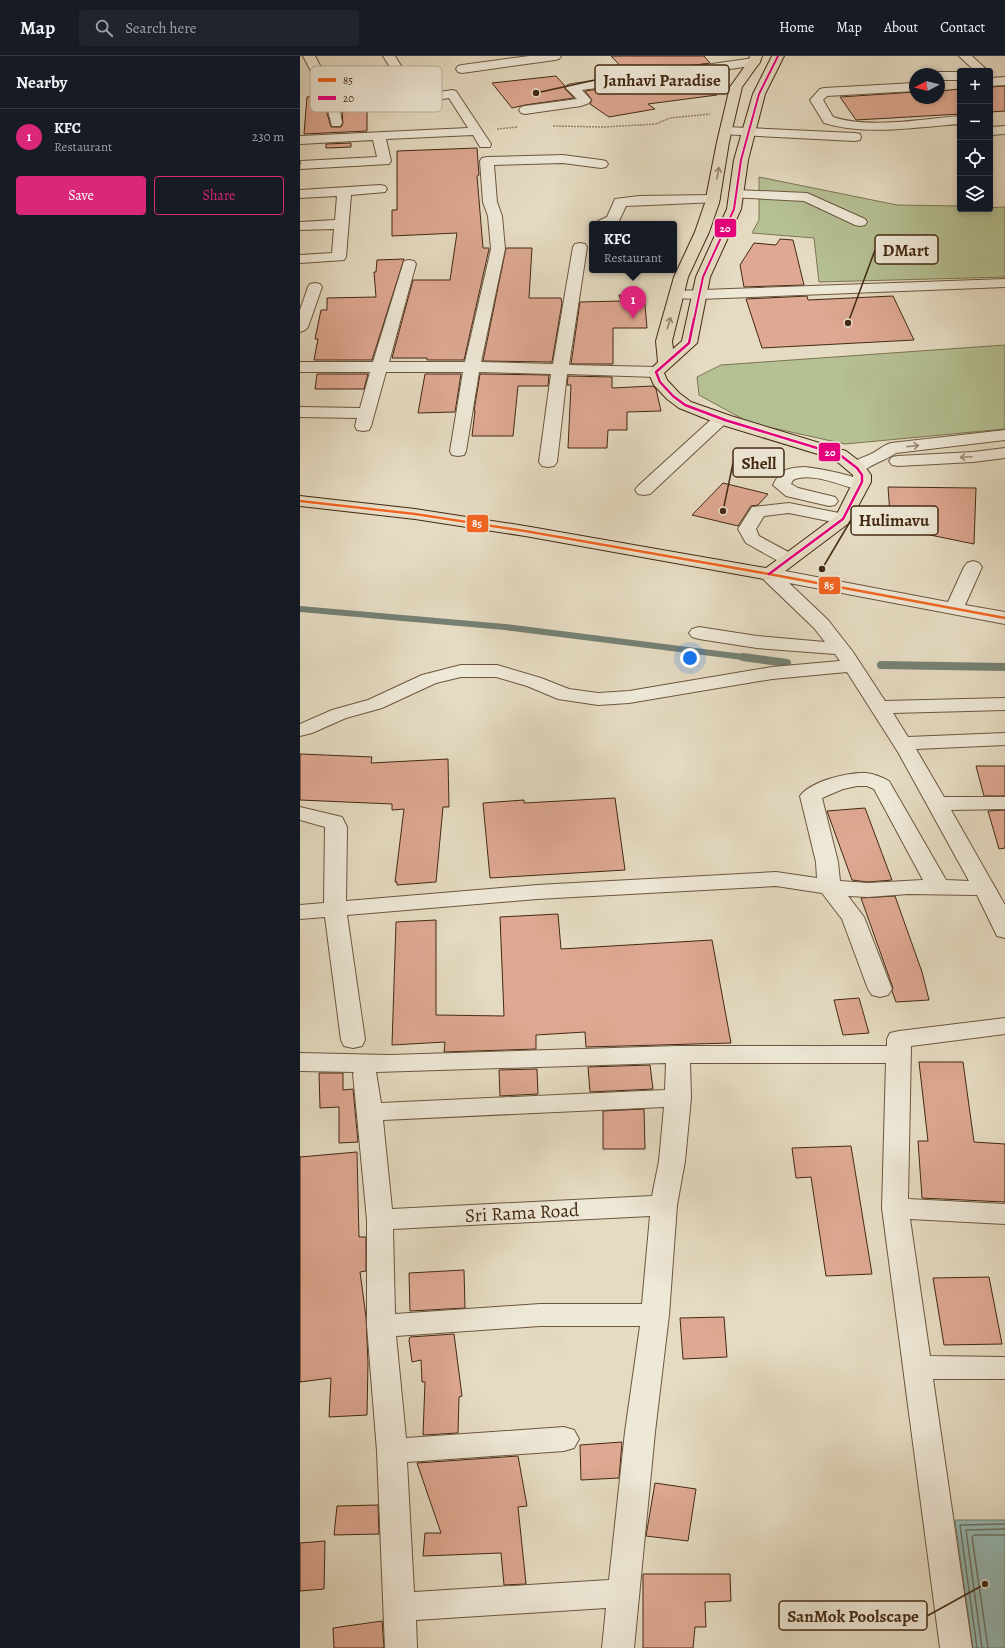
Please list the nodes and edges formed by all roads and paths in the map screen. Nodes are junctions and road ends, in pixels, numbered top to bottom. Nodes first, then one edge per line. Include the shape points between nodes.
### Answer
1 (309, 56) edge
2 (389, 56) edge
3 (555, 56) edge
4 (778, 56) edge
5 (966, 56) edge
6 (755, 59) edge
7 (315, 66) edge
8 (395, 66) edge
9 (979, 68) edge
10 (462, 69) dead end
11 (945, 76) edge
12 (957, 76) edge
13 (1005, 81) edge
14 (993, 82) edge
15 (909, 83) edge
16 (957, 84) edge
17 (945, 85) edge
18 (442, 96) edge
19 (525, 110) dead end
20 (335, 112) edge
21 (731, 114) junction
22 (957, 120) edge
23 (336, 123) dead end
24 (523, 126) dead end
25 (547, 126) dead end
26 (1005, 130) edge
27 (476, 131) junction
28 (726, 131) junction
29 (993, 131) edge
30 (748, 132) junction
31 (379, 136) junction
32 (915, 136) dead end
33 (870, 138) dead end
34 (892, 138) dead end
35 (300, 140) edge
36 (485, 144) dead end
37 (600, 164) dead end
38 (302, 165) dead end
39 (380, 189) dead end
40 (344, 191) junction
41 (300, 194) edge
42 (736, 194) junction
43 (713, 199) junction
44 (610, 221) edge
45 (860, 222) dead end
46 (342, 224) junction
47 (300, 226) edge
48 (580, 247) dead end
49 (300, 259) edge
50 (409, 264) dead end
51 (1005, 283) edge
52 (315, 287) dead end
53 (676, 295) junction
54 (699, 295) junction
55 (304, 309) edge
56 (300, 327) edge
57 (661, 366) junction
58 (380, 367) junction
59 (472, 367) junction
60 (300, 368) edge
61 (560, 369) junction
62 (300, 412) edge
63 (721, 419) junction
64 (1005, 436) edge
65 (458, 451) dead end
66 (1005, 453) edge
67 (877, 458) junction
68 (548, 462) dead end
69 (857, 468) junction
70 (860, 485) junction
71 (644, 490) dead end
72 (300, 501) edge
73 (846, 512) junction
74 (788, 559) junction
75 (973, 567) dead end
76 (769, 574) junction
77 (954, 609) junction
78 (1005, 618) edge
79 (699, 633) dead end
80 (841, 649) junction
81 (853, 666) junction
82 (1005, 704) edge
83 (880, 707) junction
84 (300, 730) edge
85 (1005, 739) edge
86 (902, 743) junction
87 (1005, 803) edge
88 (938, 804) junction
89 (300, 813) edge
90 (829, 886) junction
91 (938, 887) junction
92 (992, 892) edge
93 (335, 910) junction
94 (300, 912) edge
95 (1005, 931) edge
96 (880, 989) dead end
97 (1005, 1026) edge
98 (353, 1040) dead end
99 (678, 1054) junction
100 (900, 1055) junction
101 (300, 1062) edge
102 (364, 1074) dead end
103 (678, 1098) junction
104 (370, 1112) junction
105 (664, 1206) junction
106 (895, 1208) junction
107 (1005, 1214) edge
108 (380, 1220) junction
109 (655, 1315) junction
110 (381, 1326) junction
111 (916, 1367) junction
112 (1005, 1368) edge
113 (564, 1439) dead end
114 (392, 1452) junction
115 (624, 1593) junction
116 (400, 1607) junction
117 (401, 1648) edge
118 (618, 1648) edge
119 (956, 1648) edge

1 - 7 street
2 - 8 street
3 - 10 street
4 - 30 main road via 759,94
5 - 9 street
6 - 19 street via 572,88 585,100
6 - 21 main road via 736,87
11 - 12 street
13 - 14 street
15 - 22 street via 824,92 816,100 828,120 842,124 867,126
16 - 17 street
18 - 27 street via 452,94
20 - 23 street
21 - 25 path via 670,118 656,124 604,127
21 - 28 main road
24 - 27 path
26 - 29 street
27 - 31 street
27 - 36 street
28 - 30 street
43 -> 28 main road
30 - 33 street
30 - 42 main road
31 - 35 street
31 - 38 street via 384,161
32 - 34 street
37 - 59 street via 563,159 487,161 490,202 495,216 498,249
39 - 40 street
40 - 41 street
40 - 46 street
42 - 45 street via 807,197
42 - 54 main road via 734,210 703,277
43 - 44 street via 620,202
43 - 53 main road
46 - 47 street
46 - 49 street via 339,257
48 - 61 street
50 - 58 street
51 - 54 street
52 - 55 street
53 - 54 street
57 -> 53 main road via 664,341
54 - 57 main road via 689,342
55 - 56 street
57 - 61 street
57 - 63 main road via 660,382 673,396 686,405
58 - 59 street
58 - 60 street
58 - 62 street via 365,420
59 - 61 street
59 - 65 street
61 - 68 street
63 - 69 main road via 840,455
63 - 71 street
67 -> 64 street via 891,448
66 -> 67 street via 901,461
67 - 69 street
69 - 70 main road via 862,475
70 - 73 main road
70 - 73 street via 800,471 789,473 783,480 782,485 792,492
72 - 76 main road via 525,530
73 - 74 main road
73 - 74 street via 789,508 758,511 747,529 752,539
74 - 76 main road
75 - 77 street
76 - 77 street
76 - 80 street via 821,624
77 - 78 street
79 - 80 street via 757,642
80 - 81 street
81 - 83 street
81 - 84 street via 772,674 629,697 598,699 565,695 497,671 461,671 429,679 376,704 339,714
82 - 83 street
83 - 86 street
85 - 86 street
86 - 88 street
87 - 88 street
88 - 92 street
89 - 93 street via 329,820 334,822 336,827
90 - 91 street via 848,890
90 - 91 street via 827,862 811,796 841,782 865,780 882,785
90 - 93 street via 776,879 537,892
90 - 96 street via 853,917
91 - 92 street
92 - 95 street
93 - 94 street
93 - 98 street
97 - 100 street via 899,1039
99 - 100 street
99 - 101 street via 390,1064
99 - 103 street
100 - 106 street
102 - 104 street
103 - 104 street
103 - 105 street via 672,1161
104 - 108 street
105 - 108 street, Sri Rama Road
105 - 109 street
106 - 107 street
106 - 111 street
108 - 110 street
109 - 110 street via 540,1315
109 - 115 street
110 - 114 street
111 - 112 street
111 - 119 street
113 - 114 street
114 - 116 street
115 - 116 street
115 - 118 street
116 - 117 street

